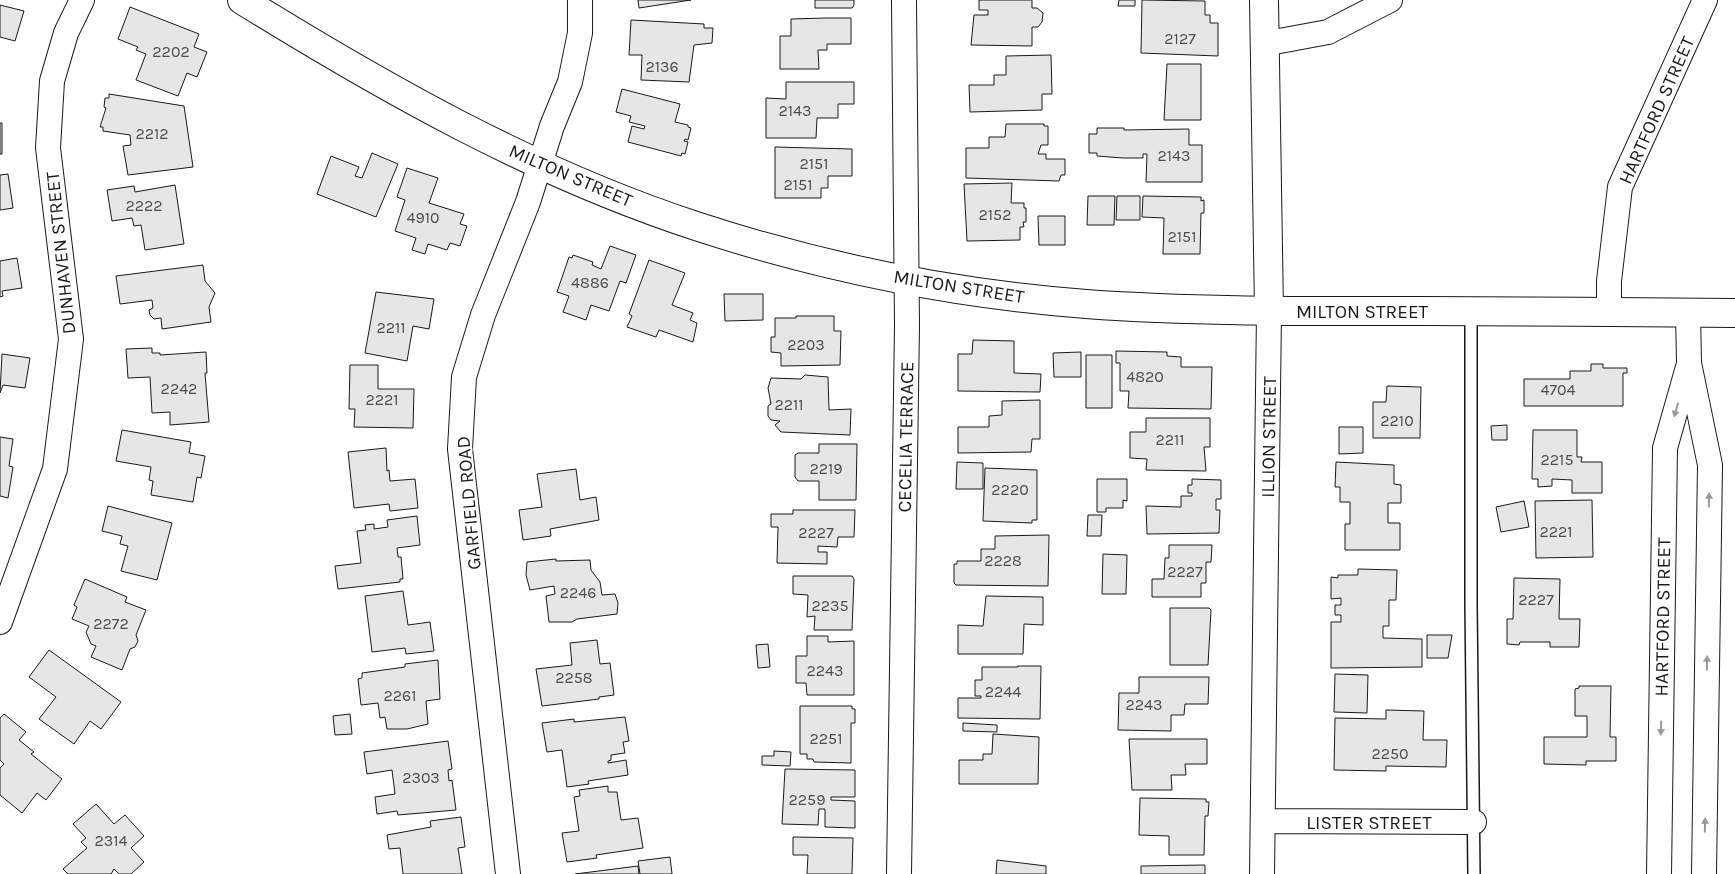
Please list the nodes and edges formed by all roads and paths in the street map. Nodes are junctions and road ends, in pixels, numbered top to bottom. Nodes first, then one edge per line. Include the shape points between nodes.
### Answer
1 (82, 0) edge
2 (242, 0) edge
3 (580, 0) edge
4 (904, 0) edge
5 (1264, 0) edge
6 (1390, 0) edge
7 (1706, 0) edge
8 (1263, 44) junction
9 (539, 164) junction
10 (906, 279) junction
11 (1269, 311) junction
12 (1471, 311) junction
13 (1609, 312) junction
14 (1688, 312) junction
15 (1735, 312) edge
16 (1689, 363) junction
17 (0, 622) edge
18 (1264, 821) junction
19 (1474, 822) junction
20 (508, 874) edge
21 (899, 874) edge
22 (1262, 874) edge
23 (1474, 874) edge
24 (1659, 874) edge
25 (1704, 874) edge

1 - 17 street, DUNHAVEN STREET via 66,34 52,80 48,148 71,339 55,469
2 - 9 main road, MILTON STREET via 377,82
3 - 9 street, GARFIELD ROAD via 580,33 570,82
4 - 10 street, CECELIA TERRACE
5 - 8 main road, ILLION STREET
6 - 8 street via 1328,32
7 - 13 street, HARTFORD STREET via 1620,187 1609,281
8 - 11 main road, ILLION STREET
9 - 10 main road, MILTON STREET via 696,226 814,259
9 - 20 street, GARFIELD ROAD via 528,202 483,315 464,377 460,449
10 - 11 main road, MILTON STREET via 1083,304
10 - 21 street, CECELIA TERRACE
11 - 12 main road, MILTON STREET
11 - 18 street, ILLION STREET
12 - 13 main road, MILTON STREET
12 - 19 lane
13 - 14 main road, MILTON STREET
14 - 15 main road, MILTON STREET
14 - 16 street, HARTFORD STREET
16 -> 24 street, HARTFORD STREET via 1665,448
25 -> 16 street, HARTFORD STREET via 1710,465
18 - 19 street, LISTER STREET
18 - 22 street, ILLION STREET
19 - 23 lane

